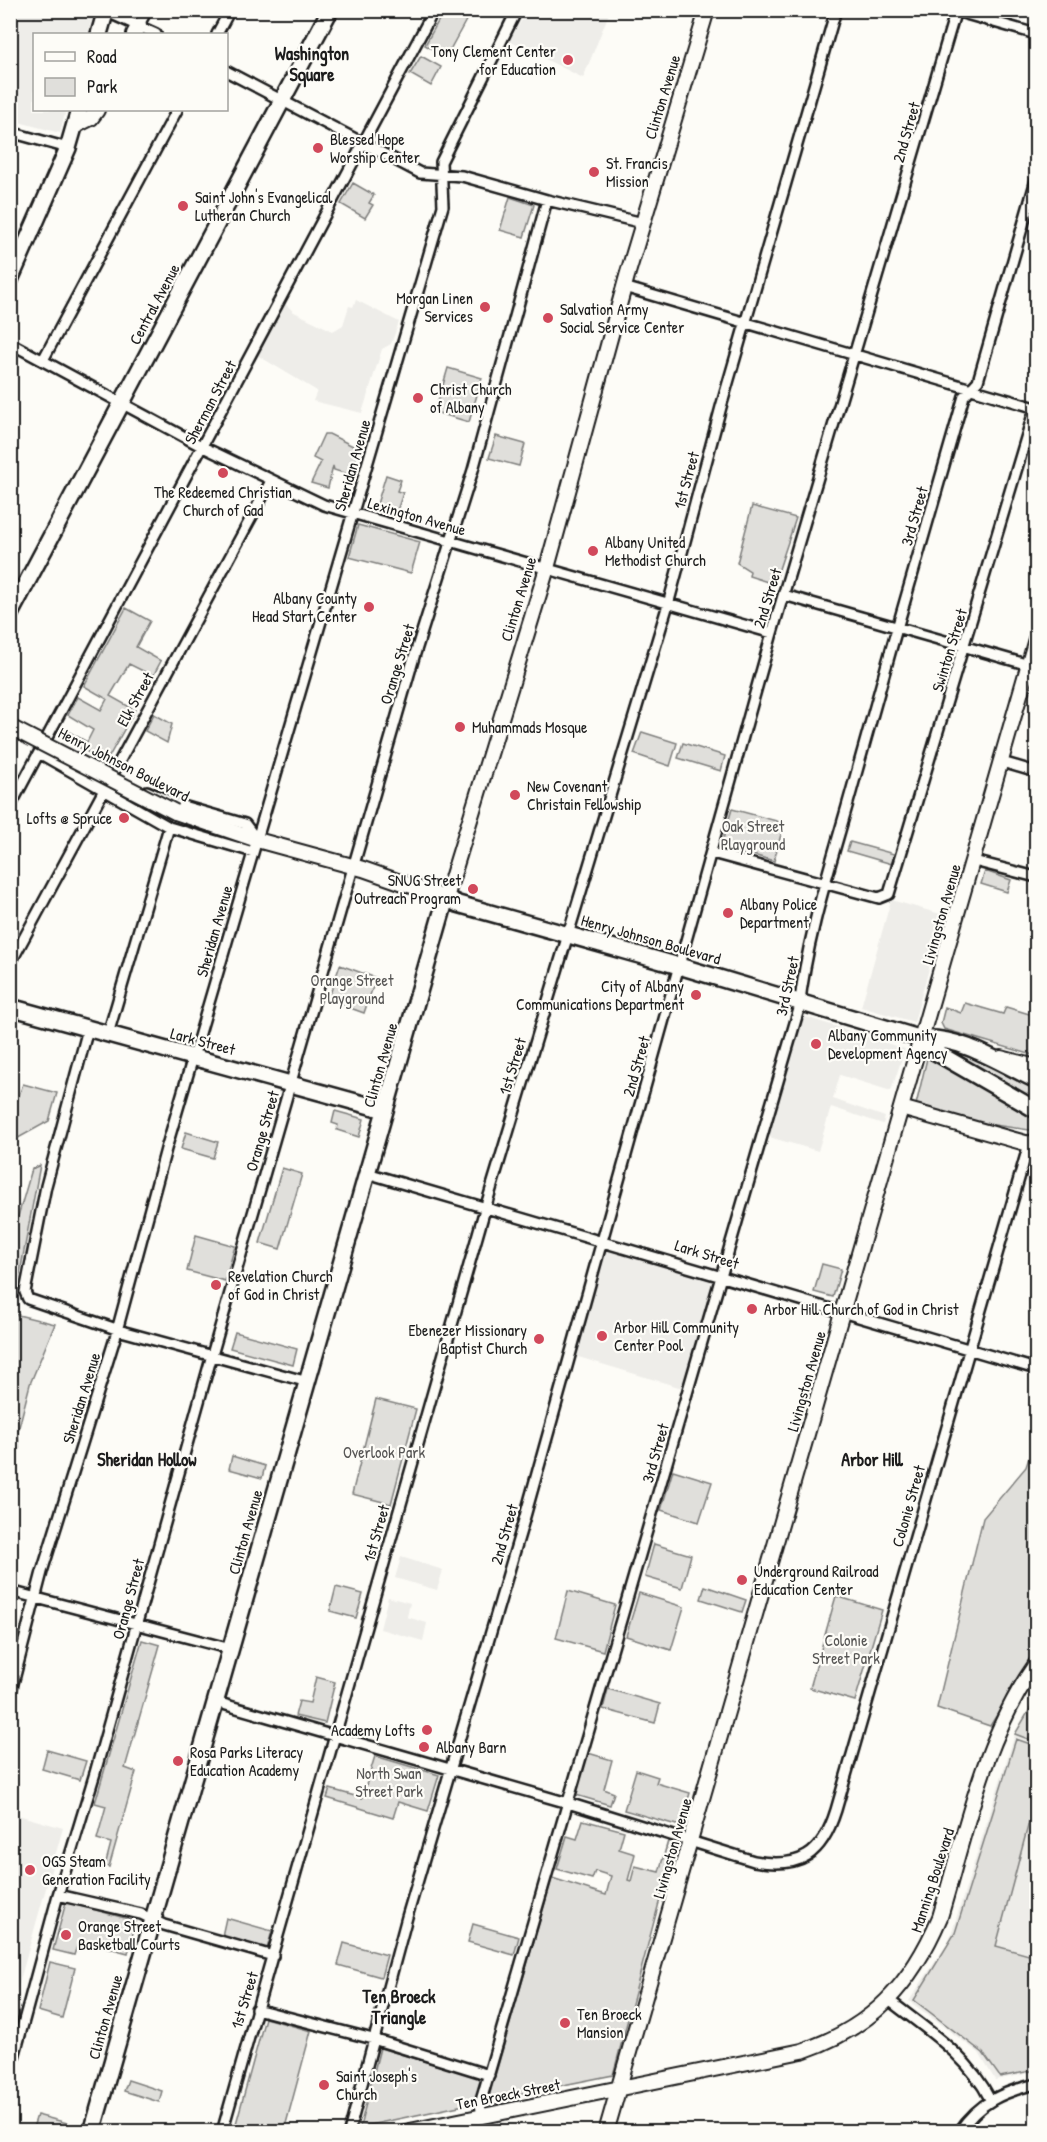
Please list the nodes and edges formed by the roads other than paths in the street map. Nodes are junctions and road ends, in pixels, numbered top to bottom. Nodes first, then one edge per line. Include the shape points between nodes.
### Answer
1 (105, 10) edge
2 (147, 10) edge
3 (230, 10) edge
4 (330, 10) edge
5 (434, 10) edge
6 (517, 10) edge
7 (707, 10) edge
8 (836, 10) edge
9 (955, 11) edge
10 (136, 30) edge
11 (99, 33) edge
12 (151, 33) edge
13 (218, 33) edge
14 (1036, 34) edge
15 (228, 72) edge
16 (282, 101) junction
17 (79, 111) edge
18 (96, 111) edge
19 (176, 111) edge
20 (75, 126) junction
21 (10, 132) edge
22 (364, 144) junction
23 (68, 148) junction
24 (441, 176) junction
25 (1036, 180) edge
26 (547, 200) junction
27 (643, 223) junction
28 (10, 280) edge
29 (624, 287) junction
30 (745, 322) junction
31 (10, 343) edge
32 (856, 355) junction
33 (43, 360) junction
34 (973, 389) junction
35 (122, 403) junction
36 (1036, 408) edge
37 (203, 447) junction
38 (271, 481) junction
39 (354, 513) junction
40 (452, 542) junction
41 (547, 568) junction
42 (784, 596) junction
43 (669, 602) junction
44 (10, 614) edge
45 (897, 627) junction
46 (772, 633) junction
47 (1036, 639) edge
48 (966, 646) junction
49 (1033, 666) edge
50 (10, 727) edge
51 (46, 739) junction
52 (39, 753) junction
53 (1002, 762) junction
54 (1036, 772) edge
55 (112, 774) junction
56 (104, 788) junction
57 (10, 807) edge
58 (169, 827) junction
59 (255, 846) junction
60 (712, 853) junction
61 (974, 861) junction
62 (356, 867) junction
63 (1036, 877) edge
64 (826, 883) junction
65 (446, 898) junction
66 (568, 934) junction
67 (10, 964) edge
68 (679, 966) junction
69 (800, 1001) junction
70 (10, 1007) edge
71 (88, 1029) junction
72 (108, 1034) junction
73 (922, 1039) junction
74 (984, 1054) junction
75 (194, 1057) junction
76 (1036, 1067) edge
77 (1036, 1080) edge
78 (291, 1084) junction
79 (901, 1108) junction
80 (386, 1110) junction
81 (1036, 1110) edge
82 (1034, 1144) edge
83 (367, 1173) junction
84 (485, 1209) junction
85 (603, 1242) junction
86 (721, 1277) junction
87 (843, 1314) junction
88 (117, 1329) junction
89 (969, 1351) junction
90 (212, 1355) junction
91 (1036, 1369) edge
92 (308, 1382) junction
93 (10, 1591) edge
94 (36, 1597) junction
95 (137, 1626) junction
96 (231, 1649) junction
97 (1036, 1664) edge
98 (10, 1695) edge
99 (216, 1702) junction
100 (334, 1738) junction
101 (451, 1770) junction
102 (568, 1803) junction
103 (692, 1840) junction
104 (58, 1895) junction
105 (151, 1919) junction
106 (273, 1956) junction
107 (889, 2000) junction
108 (256, 2009) junction
109 (373, 2039) junction
110 (15, 2044) edge
111 (10, 2072) edge
112 (489, 2075) junction
113 (1036, 2084) edge
114 (618, 2089) junction
115 (990, 2099) junction
116 (482, 2116) junction
117 (92, 2132) edge
118 (222, 2132) edge
119 (349, 2132) edge
120 (405, 2132) edge
121 (606, 2132) edge
122 (959, 2132) edge

1 - 10 street
1 - 11 main road
2 - 10 street
3 - 13 street
4 - 16 main road, Central Avenue
5 - 22 street, Sherman Street
6 - 24 street via 441,162
7 - 27 street, Clinton Avenue
8 - 30 street, 1st Street
9 - 14 street
9 - 32 street, 2nd Street
10 - 12 street
15 - 16 street
16 - 22 street
16 - 35 main road, Central Avenue
17 - 20 main road
18 - 20 street
19 - 33 street
20 - 23 main road
21 - 23 street
22 - 24 street via 420,173
22 - 37 street, Sherman Street
23 - 28 main road
24 - 26 street via 462,176
24 - 39 street, Sheridan Avenue via 443,206
25 - 34 street, 3rd Street
26 - 27 street
26 - 40 street, Orange Street
27 - 29 street, Clinton Avenue
29 - 30 street
29 - 41 street, Clinton Avenue
30 - 32 street
30 - 43 street, 1st Street
31 - 33 street, Lexington Avenue
32 - 34 street
32 - 42 street, 2nd Street
33 - 35 street, Lexington Avenue
34 - 36 street
34 - 45 street, 3rd Street via 964,396
35 - 37 street, Lexington Avenue
35 - 44 main road, Central Avenue
36 - 48 street, Swinton Street
37 - 38 street, Lexington Avenue
37 - 51 street, Sherman Street
38 - 39 street, Lexington Avenue via 324,505
38 - 55 street, Elk Street
39 - 40 street, Lexington Avenue
39 - 59 street, Sheridan Avenue
40 - 41 street, Lexington Avenue
40 - 62 street, Orange Street via 412,665
41 - 43 street, Lexington Avenue
41 - 65 street, Clinton Avenue
42 - 45 street
42 - 46 street, 2nd Street
43 - 46 street, Lexington Avenue
43 - 66 street, 1st Street
45 - 48 street
45 - 64 street, 3rd Street
46 - 60 street, 2nd Street
47 - 49 street, Livingston Avenue
48 - 49 street
48 - 64 street, Swinton Street via 890,894 884,897
49 - 53 street, Livingston Avenue
50 - 59 street, Henry Johnson Boulevard, bridge via 175,812
51 - 52 street, Sherman Street
51 - 55 street, Henry Johnson Boulevard
52 - 56 street, Henry Johnson Boulevard
52 - 57 street, Sherman Street
53 - 54 street
53 - 61 street, Livingston Avenue
55 - 56 street, Elk Street
55 - 59 street, Henry Johnson Boulevard via 176,804 245,824
56 - 58 street, Henry Johnson Boulevard
56 - 67 street, Elk Street
58 - 59 street, Henry Johnson Boulevard
58 - 72 street
59 - 62 street, Henry Johnson Boulevard
59 - 75 street, Sheridan Avenue
60 - 64 street
60 - 68 street, 2nd Street
61 - 63 street
61 - 73 street, Livingston Avenue
62 - 65 street, Henry Johnson Boulevard
62 - 78 street, Orange Street
64 - 69 street, 3rd Street
65 - 66 main road, Henry Johnson Boulevard
65 - 80 main road, Clinton Avenue
66 - 68 main road, Henry Johnson Boulevard
66 - 84 street, 1st Street
68 - 69 main road, Henry Johnson Boulevard
68 - 85 street, 2nd Street
69 - 73 main road, Henry Johnson Boulevard
69 - 86 street, 3rd Street
70 - 71 main road, Lark Street
71 - 72 main road, Lark Street
71 - 88 street via 46,1186 25,1292 28,1299 44,1306
72 - 75 main road, Lark Street
73 - 74 main road, Henry Johnson Boulevard via 935,1038
73 - 79 street, Livingston Avenue
73 - 81 main road via 932,1050
74 - 76 street, Henry Johnson Boulevard
74 - 77 main road
75 - 78 main road, Lark Street
75 - 88 street, Sheridan Avenue
78 - 80 main road, Lark Street
78 - 90 street, Orange Street
79 - 82 street
79 - 87 street, Livingston Avenue
80 - 83 main road, Clinton Avenue
82 - 89 street, Colonie Street
83 - 84 street, Lark Street
83 - 92 main road, Clinton Avenue
84 - 85 street, Lark Street
84 - 100 street, 1st Street
85 - 86 street, Lark Street
85 - 101 street, 2nd Street
86 - 87 street, Lark Street
86 - 102 street, 3rd Street
87 - 89 street, Lark Street
87 - 103 street, Livingston Avenue
88 - 90 street
88 - 94 street, Sheridan Avenue
89 - 91 street, Lark Street
89 - 103 street, Colonie Street via 830,1830 813,1851 780,1866
90 - 92 street
90 - 95 street, Orange Street
92 - 96 main road, Clinton Avenue
93 - 94 street
94 - 95 street
94 - 98 street, Sheridan Avenue
95 - 96 street
95 - 104 street, Orange Street
96 - 99 main road, Clinton Avenue
97 - 107 street, Manning Boulevard via 1006,1712 992,1744 932,1936
99 - 100 street, Colonie Street
99 - 105 main road, Clinton Avenue
100 - 101 street, Colonie Street
100 - 106 street, 1st Street
101 - 102 street, Colonie Street
101 - 109 street, 2nd Street
102 - 103 street, Colonie Street
102 - 112 street, 3rd Street
103 - 114 street, Livingston Avenue
104 - 105 street
104 - 110 street, Orange Street
105 - 106 street
105 - 117 main road, Clinton Avenue
106 - 108 street, 1st Street
107 - 114 street, Manning Boulevard via 833,2041 802,2051
107 - 115 street via 950,2047 972,2069
108 - 109 street
108 - 118 street, 1st Street
109 - 112 street
109 - 119 street, 2nd Street
110 - 111 street, Orange Street
112 - 116 street, 3rd Street via 480,2104
113 - 115 street
114 - 116 street, Ten Broeck Street
114 - 121 street, Livingston Avenue
115 - 122 street via 975,2110
116 - 120 street, Ten Broeck Street

